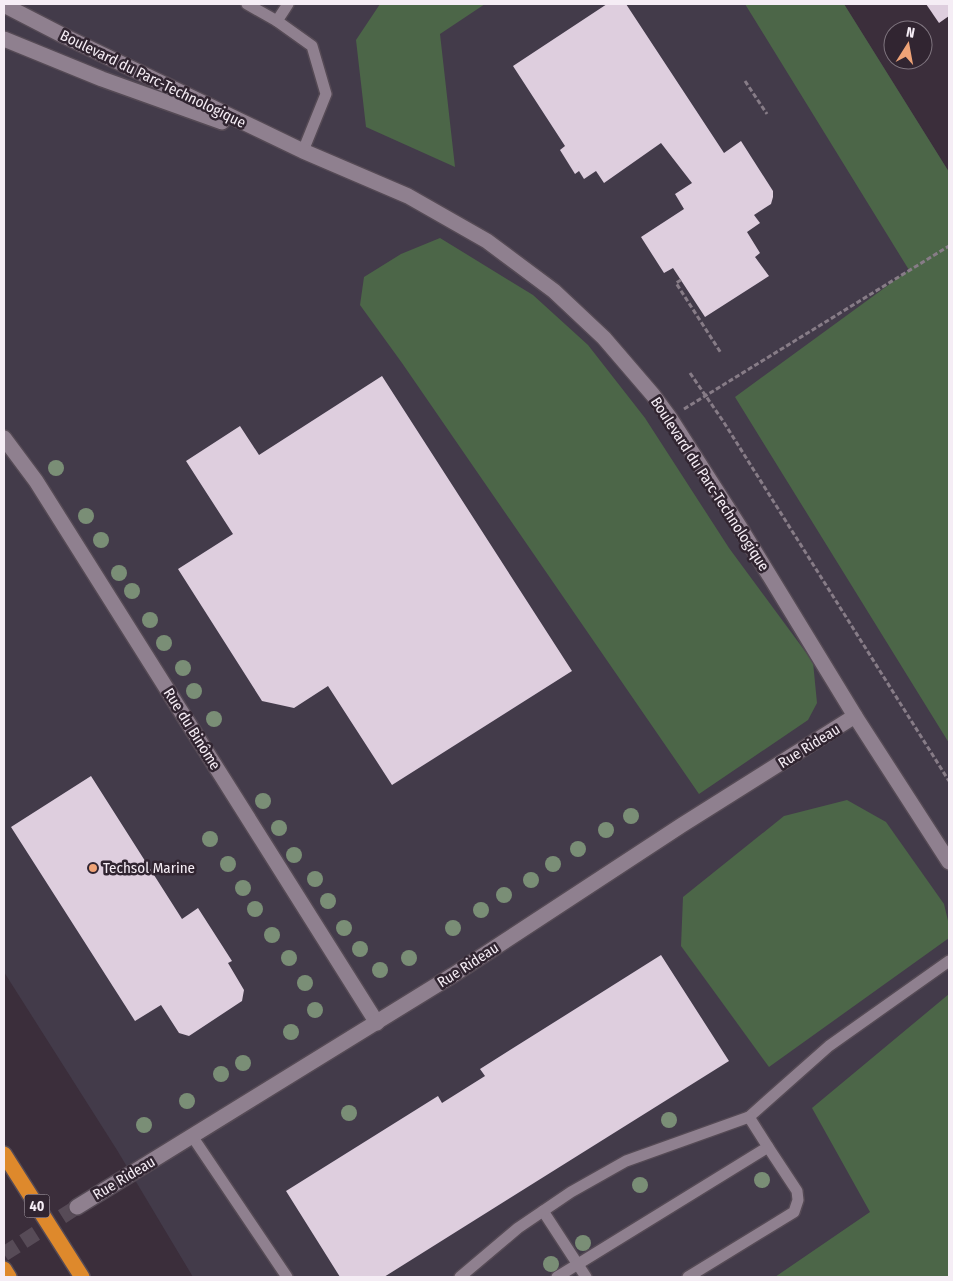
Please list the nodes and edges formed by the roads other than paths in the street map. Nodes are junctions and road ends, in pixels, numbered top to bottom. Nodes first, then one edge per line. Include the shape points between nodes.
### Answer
1 (4, 4) edge
2 (247, 4) edge
3 (288, 4) edge
4 (277, 22) junction
5 (4, 39) edge
6 (303, 151) junction
7 (4, 438) edge
8 (855, 716) junction
9 (949, 862) edge
10 (949, 960) edge
11 (377, 1023) junction
12 (750, 1117) junction
13 (192, 1136) junction
14 (768, 1147) junction
15 (4, 1154) edge
16 (77, 1206) tunnel mouth
17 (543, 1211) junction
18 (578, 1264) junction
19 (4, 1269) edge
20 (9, 1277) edge
21 (82, 1277) edge
22 (287, 1277) edge
23 (460, 1277) edge
24 (557, 1277) edge
25 (586, 1277) edge
26 (688, 1277) edge

1 - 6 street, Boulevard du Parc-Technologique
2 - 4 lane
3 - 4 lane
4 - 6 lane via 312,46 326,94
5 - 6 street, Boulevard du Parc-Technologique via 102,79
6 - 8 street, Boulevard du Parc-Technologique via 408,196 487,241 554,291 604,338 670,418
7 - 11 street, Rue du Binôme via 36,481
8 - 9 street, Boulevard du Parc-Technologique
8 - 11 street, Rue Rideau
10 - 12 lane via 829,1046
11 - 13 street, Rue Rideau
12 - 14 lane
12 - 17 lane via 626,1161
13 - 16 street, Rue Rideau
13 - 22 lane
14 - 18 lane
14 - 26 lane via 797,1191 794,1212
15 - 21 highway, 40
17 - 18 lane
17 - 23 lane
18 - 24 lane
18 - 25 lane
19 - 20 highway

